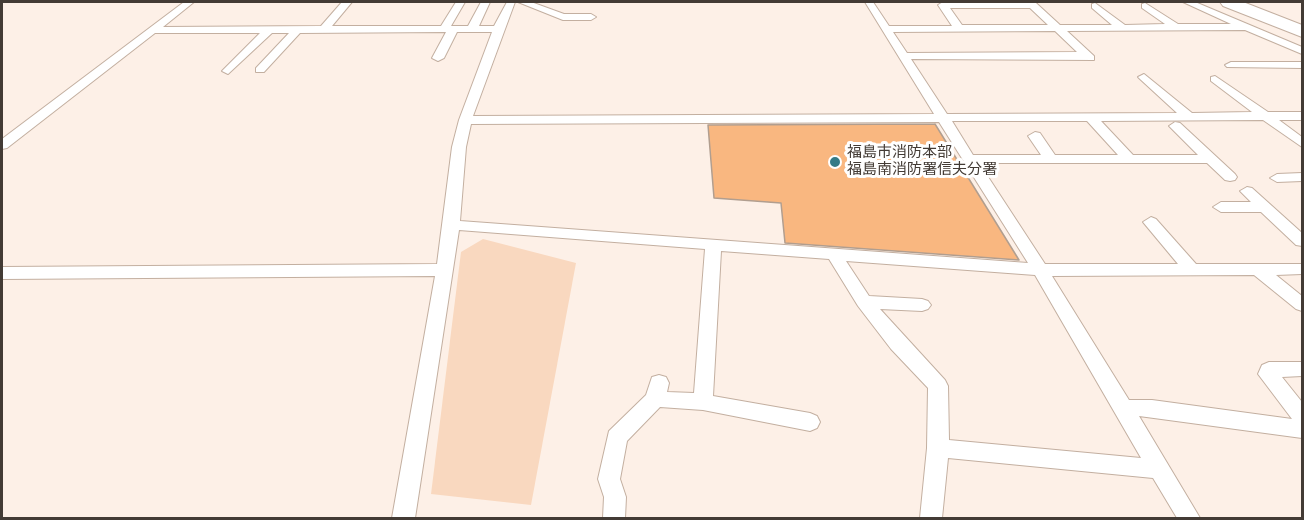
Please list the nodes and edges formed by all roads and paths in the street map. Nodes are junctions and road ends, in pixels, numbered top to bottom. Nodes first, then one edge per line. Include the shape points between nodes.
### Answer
1 (189, 2) edge
2 (347, 2) edge
3 (460, 2) edge
4 (485, 2) edge
5 (511, 2) edge
6 (523, 2) edge
7 (869, 2) edge
8 (1188, 2) edge
9 (1229, 2) edge
10 (1254, 2) edge
11 (1031, 3) edge
12 (1095, 6) dead end
13 (1145, 6) dead end
14 (591, 17) dead end
15 (1302, 20) edge
16 (1175, 27) junction
17 (1247, 27) junction
18 (959, 28) junction
19 (1059, 28) junction
20 (1123, 28) junction
21 (449, 29) junction
22 (472, 29) junction
23 (498, 29) junction
24 (886, 29) junction
25 (150, 30) junction
26 (269, 30) junction
27 (297, 30) junction
28 (323, 30) junction
29 (1302, 31) edge
30 (1302, 51) edge
31 (903, 56) junction
32 (438, 58) dead end
33 (1231, 65) dead end
34 (1302, 65) edge
35 (260, 70) dead end
36 (228, 71) dead end
37 (1144, 77) dead end
38 (1215, 79) dead end
39 (1302, 116) edge
40 (1189, 117) junction
41 (1266, 117) junction
42 (941, 118) junction
43 (1091, 118) junction
44 (465, 120) junction
45 (1175, 126) dead end
46 (1035, 136) dead end
47 (1302, 143) edge
48 (2, 145) edge
49 (967, 159) junction
50 (1051, 159) junction
51 (1129, 159) junction
52 (1210, 159) junction
53 (1230, 177) dead end
54 (1302, 177) edge
55 (1277, 178) dead end
56 (1247, 191) dead end
57 (1221, 207) dead end
58 (1266, 207) junction
59 (1151, 222) dead end
60 (452, 225) junction
61 (1302, 241) edge
62 (713, 244) junction
63 (834, 254) junction
64 (1302, 269) edge
65 (442, 270) junction
66 (1040, 270) junction
67 (1192, 270) junction
68 (1259, 270) junction
69 (2, 273) edge
70 (864, 302) junction
71 (922, 305) dead end
72 (1302, 305) edge
73 (1302, 369) edge
74 (703, 402) junction
75 (1121, 408) junction
76 (1302, 416) edge
77 (810, 422) dead end
78 (1302, 429) edge
79 (938, 448) junction
80 (1159, 469) junction
81 (403, 519) edge
82 (614, 519) edge
83 (931, 519) edge
84 (1189, 519) edge

1 - 25 street
2 - 28 street
3 - 21 street
4 - 22 street
5 - 23 street
6 - 14 street via 563,17
7 - 24 street
8 - 17 street
9 - 29 highway
10 - 15 highway
11 - 18 street via 943,5
11 - 19 street
12 - 20 street
13 - 16 street
16 - 17 street
16 - 20 street
17 - 30 street
18 - 19 street
18 - 24 street
19 - 20 street
19 - 31 street via 1091,59
21 - 22 street
21 - 28 street
21 - 32 street
22 - 23 street
23 - 44 street
24 - 31 street
25 - 26 street
25 - 48 street
26 - 27 street
26 - 36 street
27 - 28 street
27 - 35 street
31 - 42 street
33 - 34 street
37 - 40 street
38 - 41 street
39 - 41 street
40 - 41 street
40 - 43 street
41 - 47 street
42 - 43 street
42 - 44 street
42 - 49 street
43 - 51 street
44 - 60 street
45 - 52 street
46 - 50 street
49 - 50 street
49 - 66 street
50 - 51 street
51 - 52 street
52 - 53 street
54 - 55 street
56 - 58 street
57 - 58 street
58 - 61 street
59 - 67 street
60 - 62 street
60 - 65 street
62 - 63 street
62 - 74 street
63 - 66 street
63 - 70 street
64 - 68 street
65 - 69 street
65 - 81 street
66 - 67 street
66 - 75 street
67 - 68 street
68 - 72 street
70 - 71 street
70 - 79 street via 938,386
73 - 76 street via 1269,370 1268,374
74 - 77 street
74 - 82 street via 657,391 617,437 609,480 615,497
75 - 78 street via 1152,408
75 - 80 street
79 - 80 street
79 - 83 street
80 - 84 street

